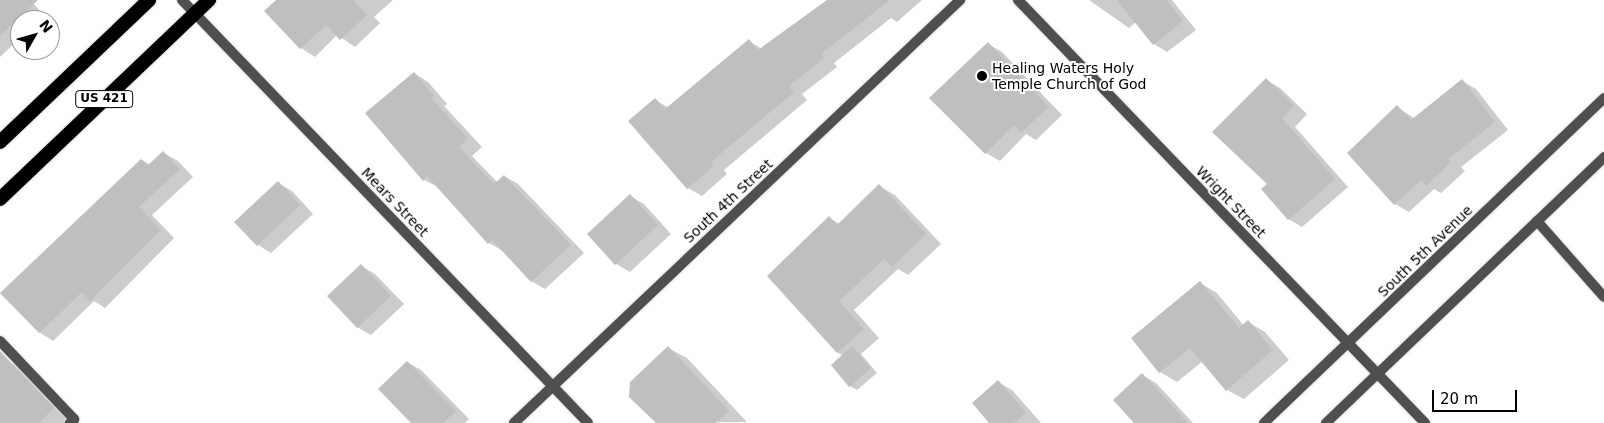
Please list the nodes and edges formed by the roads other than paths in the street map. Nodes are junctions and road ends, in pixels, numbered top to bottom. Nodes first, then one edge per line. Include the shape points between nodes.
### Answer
1 (149, 0) edge
2 (182, 0) edge
3 (209, 0) edge
4 (960, 0) edge
5 (1018, 0) edge
6 (195, 13) junction
7 (1604, 98) edge
8 (0, 142) edge
9 (1604, 157) edge
10 (0, 199) edge
11 (1537, 221) junction
12 (1604, 296) edge
13 (0, 341) edge
14 (1347, 343) junction
15 (1378, 373) junction
16 (553, 386) junction
17 (70, 423) edge
18 (514, 423) edge
19 (588, 423) edge
20 (1264, 423) edge
21 (1326, 423) edge
22 (1425, 423) edge

1 - 8 highway, US 421
2 - 6 street, Mears Street
3 - 6 highway, US 421
4 - 16 street, South 4th Street
5 - 14 street, Wright Street
6 - 10 highway, US 421
6 - 16 street, Mears Street
7 - 14 street, South 5th Avenue
9 - 11 street
11 - 12 street
11 - 15 street
13 - 17 street via 74,419
14 - 15 street, Wright Street
14 - 20 street, South 5th Avenue
15 - 21 street
15 - 22 street, Wright Street
16 - 18 street, South 4th Street
16 - 19 street, Mears Street

